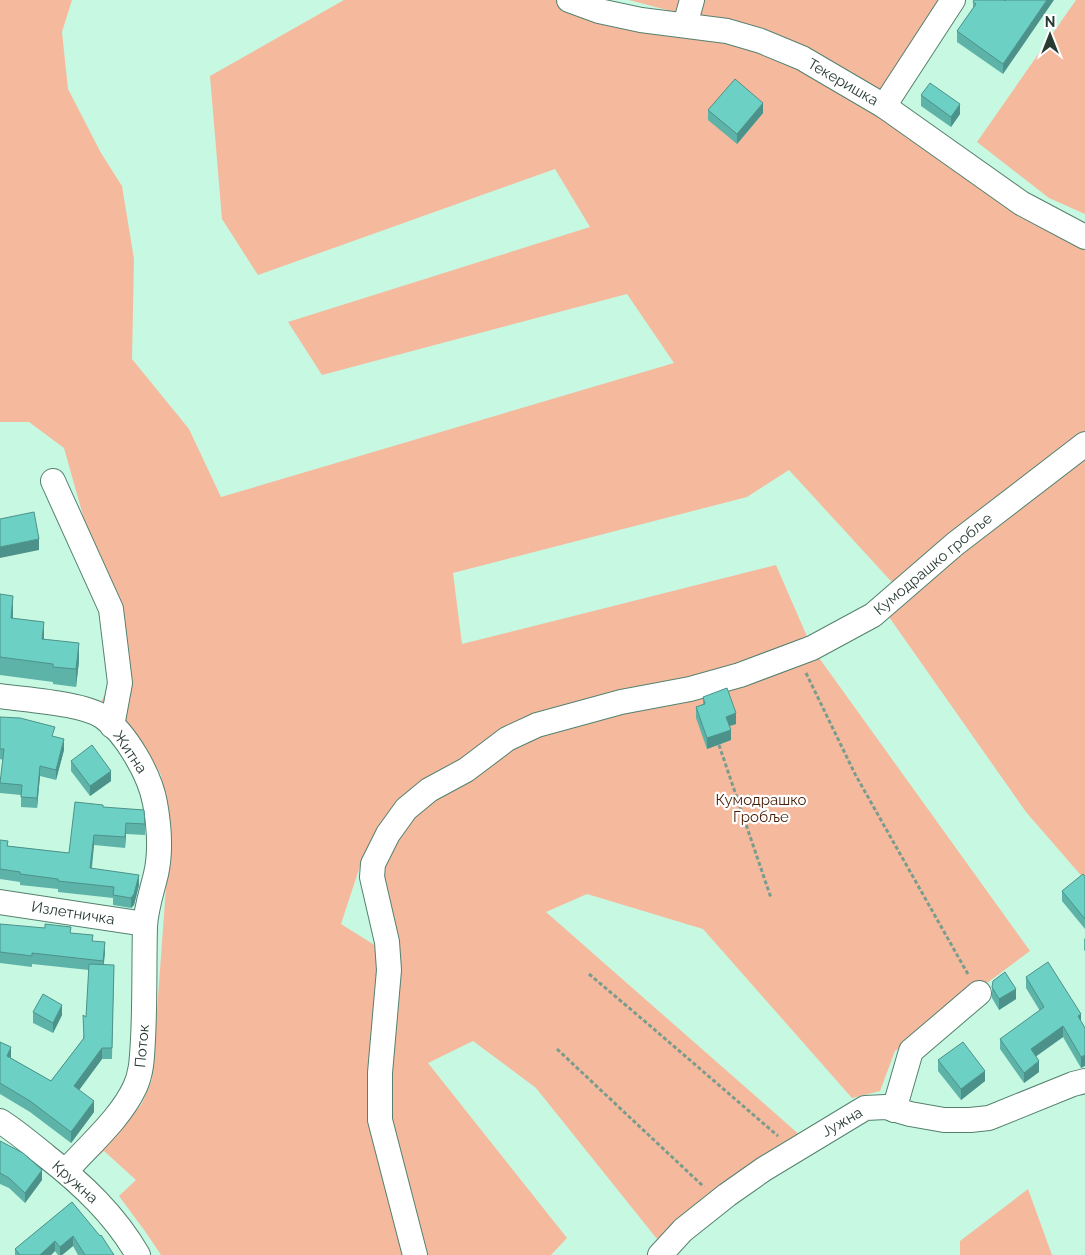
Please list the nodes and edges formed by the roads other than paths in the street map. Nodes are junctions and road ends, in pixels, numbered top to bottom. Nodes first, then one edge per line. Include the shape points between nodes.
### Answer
1 (569, 0) edge
2 (692, 0) edge
3 (953, 0) edge
4 (685, 25) junction
5 (884, 106) junction
6 (1085, 237) edge
7 (1085, 444) edge
8 (54, 481) dead end
9 (0, 696) edge
10 (112, 726) junction
11 (0, 902) edge
12 (145, 924) junction
13 (979, 993) road end
14 (1085, 1081) edge
15 (894, 1110) junction
16 (0, 1120) edge
17 (66, 1172) junction
18 (138, 1255) edge
19 (415, 1255) edge
20 (660, 1255) edge

1 - 4 street, Текеришка via 599,11
2 - 4 street
3 - 5 street
4 - 5 street, Текеришка via 761,40 802,58
5 - 6 street, Текеришка via 1021,203
7 - 19 street, Кумодрашко гробље via 955,544 873,615 812,648 740,675 537,725 507,738 466,770 430,790 406,809 388,834 373,864 372,877 387,942 389,970 380,1120
8 - 10 street via 111,609 120,683
9 - 10 street, Житна via 70,706 103,717
10 - 12 street, Житна via 138,759 149,779 155,802 158,831 156,872
11 - 12 street, Излетничка
12 - 17 street, Поток via 141,1071 115,1118
13 - 15 street via 910,1051
14 - 15 street, Јужна via 989,1118 944,1120
15 - 20 street, Јужна via 878,1106 865,1108 786,1155 682,1230
16 - 17 street, Кружна
17 - 18 street, Кружна via 108,1213

